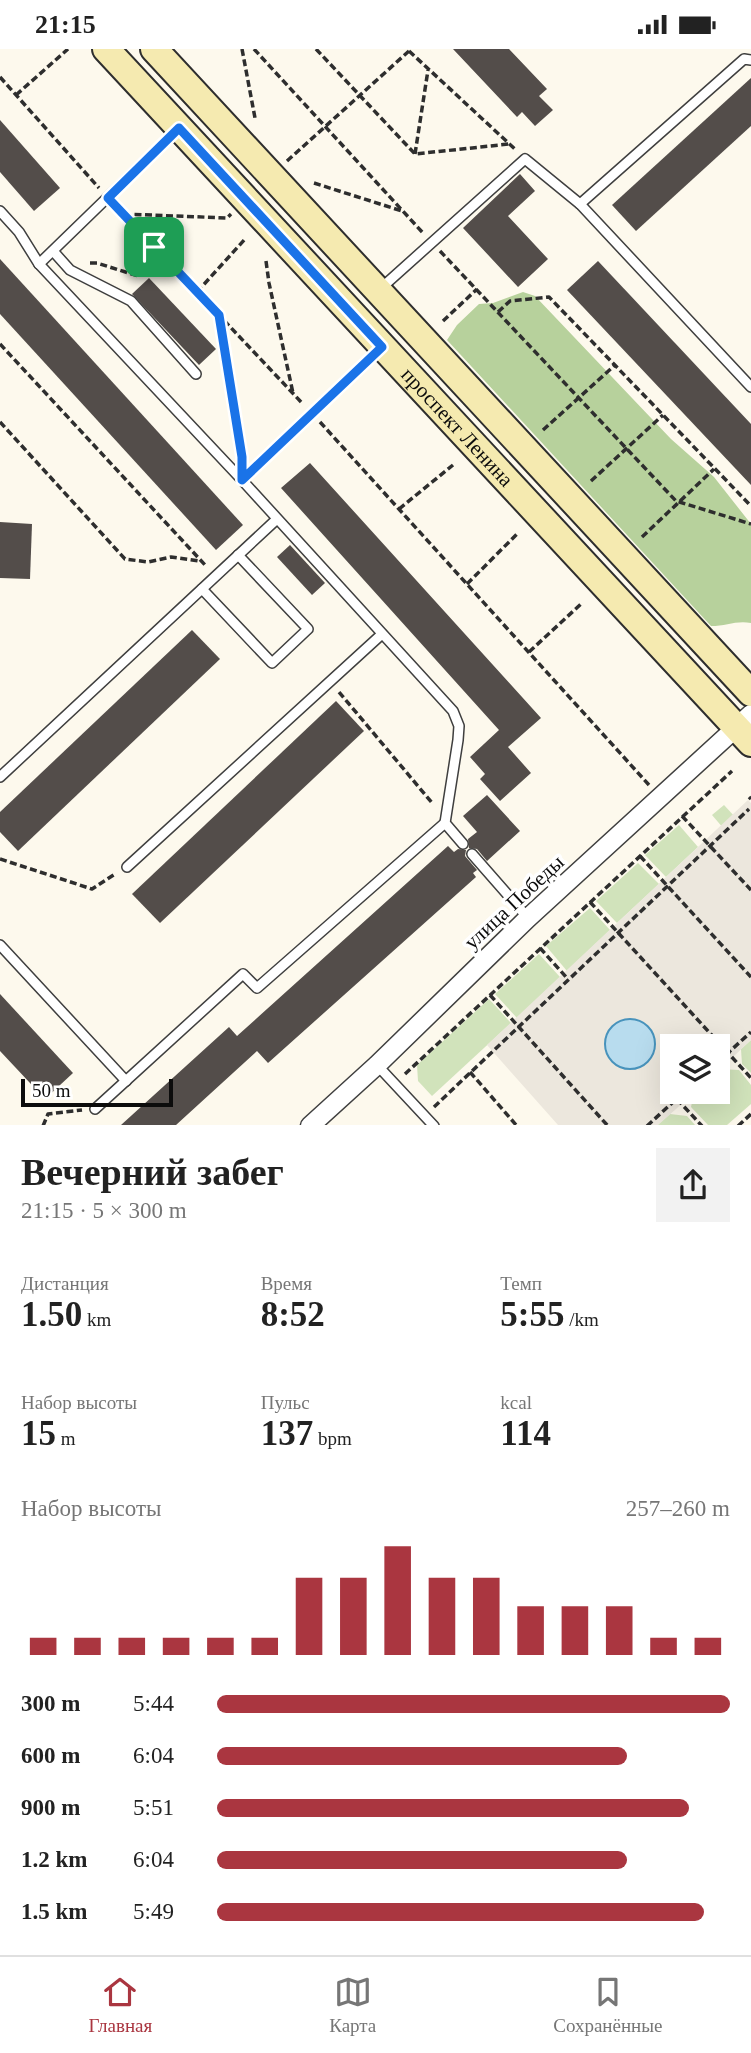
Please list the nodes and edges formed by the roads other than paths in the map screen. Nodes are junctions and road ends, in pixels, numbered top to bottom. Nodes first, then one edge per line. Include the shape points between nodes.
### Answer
1 (106, 49) edge
2 (162, 52) edge
3 (751, 60) edge
4 (179, 128) junction
5 (580, 204) junction
6 (0, 211) edge
7 (53, 251) junction
8 (39, 264) junction
9 (378, 291) junction
10 (382, 347) junction
11 (196, 374) dead end
12 (751, 387) edge
13 (242, 480) junction
14 (277, 519) junction
15 (238, 555) junction
16 (202, 589) junction
17 (382, 633) junction
18 (751, 693) edge
19 (746, 728) edge
20 (0, 778) edge
21 (445, 821) junction
22 (463, 844) dead end
23 (472, 854) dead end
24 (127, 867) road end
25 (528, 918) junction
26 (0, 945) edge
27 (377, 1065) junction
28 (126, 1081) junction
29 (95, 1109) road end
30 (310, 1125) edge
31 (434, 1125) edge

1 - 4 main road, проспект Ленина
2 - 9 main road, проспект Ленина
3 - 5 lane via 744,59
4 - 7 lane
4 - 10 main road, проспект Ленина
5 - 9 lane via 525,159
5 - 12 lane
6 - 8 lane
7 - 8 lane
7 - 11 lane via 70,269 131,301
8 - 13 lane
9 - 18 main road, проспект Ленина
10 - 13 lane
10 - 19 main road, проспект Ленина
13 - 14 lane
14 - 15 lane
14 - 17 lane
15 - 16 lane
15 - 16 lane via 308,629 272,663
16 - 20 lane
17 - 21 lane via 453,711 459,726
17 - 24 lane
19 - 25 street, улица Победы via 660,797
21 - 22 lane
21 - 28 lane via 257,988 243,974
23 - 25 lane
25 - 27 street, улица Победы
26 - 28 lane
27 - 30 street, улица Победы
27 - 31 lane
28 - 29 lane

